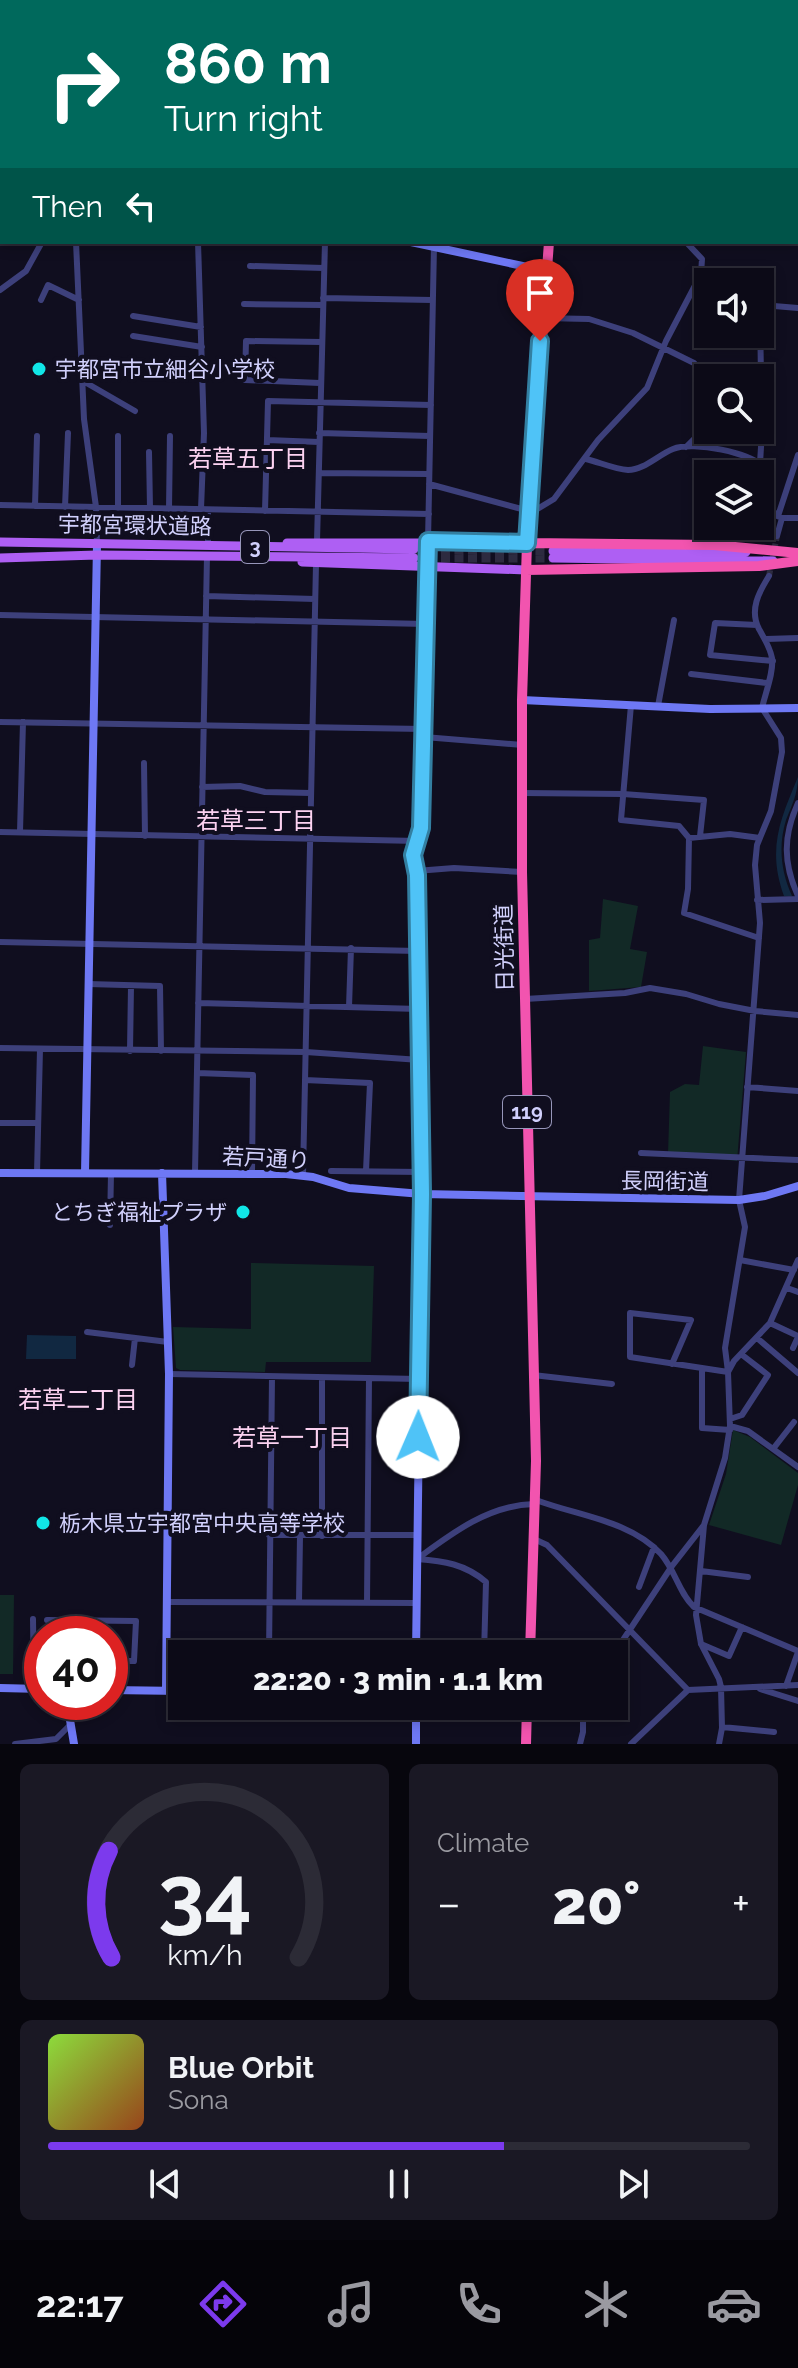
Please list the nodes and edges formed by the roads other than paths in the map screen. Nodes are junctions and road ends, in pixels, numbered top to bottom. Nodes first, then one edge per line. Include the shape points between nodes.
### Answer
1 (41, 244) edge
2 (76, 244) edge
3 (198, 244) edge
4 (325, 244) edge
5 (422, 244) edge
6 (549, 244) edge
7 (688, 244) edge
8 (434, 246) junction
9 (250, 266) dead end
10 (324, 268) junction
11 (701, 268) edge
12 (546, 271) junction
13 (694, 288) edge
14 (0, 290) edge
15 (41, 300) dead end
16 (79, 300) junction
17 (432, 300) junction
18 (322, 301) junction
19 (244, 304) dead end
20 (774, 306) edge
21 (798, 308) edge
22 (133, 316) dead end
23 (542, 318) junction
24 (201, 327) junction
25 (133, 336) dead end
26 (322, 342) junction
27 (202, 347) junction
28 (664, 349) junction
29 (695, 364) edge
30 (83, 381) junction
31 (320, 383) junction
32 (320, 401) junction
33 (431, 405) junction
34 (135, 411) dead end
35 (68, 433) dead end
36 (319, 433) junction
37 (37, 436) dead end
38 (118, 436) dead end
39 (170, 436) dead end
40 (430, 436) junction
41 (694, 439) edge
42 (267, 440) junction
43 (319, 442) junction
44 (686, 447) junction
45 (149, 452) dead end
46 (798, 455) edge
47 (586, 459) junction
48 (754, 460) edge
49 (319, 473) junction
50 (429, 474) junction
51 (429, 484) junction
52 (0, 505) edge
53 (35, 506) junction
54 (65, 507) junction
55 (96, 507) junction
56 (118, 508) junction
57 (150, 508) junction
58 (169, 509) junction
59 (205, 509) junction
60 (265, 511) junction
61 (318, 512) junction
62 (529, 512) junction
63 (774, 513) edge
64 (429, 514) junction
65 (780, 517) junction
66 (798, 518) edge
67 (777, 536) tunnel mouth
68 (317, 541) junction
69 (428, 541) junction
70 (0, 542) edge
71 (527, 543) junction
72 (269, 548) junction
73 (97, 550) junction
74 (208, 551) junction
75 (553, 554) tunnel mouth
76 (284, 557) junction
77 (794, 557) edge
78 (0, 558) edge
79 (316, 564) junction
80 (428, 567) junction
81 (526, 570) junction
82 (769, 576) tunnel mouth
83 (206, 596) junction
84 (315, 599) junction
85 (0, 615) edge
86 (95, 617) junction
87 (205, 618) junction
88 (674, 620) dead end
89 (314, 623) junction
90 (426, 624) junction
91 (757, 625) junction
92 (798, 638) edge
93 (766, 639) junction
94 (773, 661) junction
95 (691, 674) dead end
96 (767, 683) junction
97 (522, 700) junction
98 (631, 705) junction
99 (658, 706) junction
100 (762, 708) junction
101 (798, 708) edge
102 (0, 722) edge
103 (23, 722) junction
104 (94, 724) junction
105 (203, 726) junction
106 (312, 728) junction
107 (424, 733) junction
108 (522, 745) junction
109 (144, 763) dead end
110 (202, 787) junction
111 (311, 793) junction
112 (522, 793) junction
113 (623, 794) junction
114 (798, 803) edge
115 (0, 832) edge
116 (20, 832) junction
117 (91, 835) junction
118 (145, 836) junction
119 (700, 836) junction
120 (202, 838) junction
121 (310, 838) junction
122 (689, 838) junction
123 (760, 838) junction
124 (418, 841) junction
125 (416, 871) junction
126 (522, 872) junction
127 (798, 898) edge
128 (757, 900) junction
129 (759, 938) junction
130 (0, 942) edge
131 (88, 944) junction
132 (198, 945) junction
133 (308, 947) junction
134 (351, 948) junction
135 (418, 951) junction
136 (88, 984) junction
137 (131, 986) junction
138 (525, 999) junction
139 (198, 1003) junction
140 (307, 1006) junction
141 (349, 1007) junction
142 (419, 1009) junction
143 (755, 1011) junction
144 (798, 1015) edge
145 (0, 1048) edge
146 (40, 1049) junction
147 (87, 1051) junction
148 (130, 1051) junction
149 (161, 1051) junction
150 (197, 1051) junction
151 (306, 1052) junction
152 (420, 1060) junction
153 (197, 1073) junction
154 (305, 1080) junction
155 (747, 1087) junction
156 (798, 1091) edge
157 (0, 1123) edge
158 (38, 1123) junction
159 (641, 1153) dead end
160 (742, 1158) junction
161 (798, 1160) edge
162 (331, 1171) dead end
163 (349, 1171) junction
164 (366, 1171) junction
165 (422, 1172) junction
166 (0, 1173) edge
167 (37, 1173) junction
168 (85, 1173) junction
169 (111, 1173) junction
170 (162, 1173) junction
171 (195, 1173) junction
172 (252, 1173) junction
173 (303, 1175) junction
174 (798, 1186) edge
175 (349, 1188) junction
176 (422, 1194) junction
177 (529, 1197) junction
178 (739, 1200) junction
179 (110, 1225) dead end
180 (740, 1260) junction
181 (798, 1260) edge
182 (794, 1270) junction
183 (787, 1288) junction
184 (798, 1292) edge
185 (770, 1323) junction
186 (87, 1332) dead end
187 (798, 1336) edge
188 (135, 1338) junction
189 (757, 1338) junction
190 (168, 1342) junction
191 (793, 1348) dead end
192 (741, 1354) junction
193 (672, 1364) junction
194 (132, 1365) dead end
195 (702, 1368) junction
196 (728, 1372) junction
197 (798, 1373) edge
198 (169, 1374) junction
199 (533, 1375) junction
200 (272, 1377) junction
201 (322, 1378) junction
202 (369, 1378) junction
203 (419, 1379) junction
204 (612, 1384) dead end
205 (794, 1422) dead end
206 (730, 1425) junction
207 (773, 1449) junction
208 (798, 1467) edge
209 (536, 1502) junction
210 (704, 1525) junction
211 (269, 1535) junction
212 (417, 1535) junction
213 (300, 1536) junction
214 (322, 1536) junction
215 (369, 1536) junction
216 (534, 1539) junction
217 (654, 1547) junction
218 (417, 1559) junction
219 (672, 1567) junction
220 (701, 1571) junction
221 (748, 1577) dead end
222 (639, 1587) dead end
223 (166, 1602) junction
224 (269, 1602) junction
225 (299, 1602) junction
226 (367, 1603) junction
227 (417, 1603) junction
228 (698, 1609) junction
229 (128, 1621) edge
230 (742, 1627) junction
231 (631, 1631) junction
232 (269, 1640) edge
233 (416, 1640) edge
234 (484, 1640) edge
235 (530, 1640) edge
236 (620, 1640) edge
237 (798, 1641) edge
238 (701, 1644) junction
239 (797, 1651) edge
240 (128, 1661) edge
241 (798, 1685) edge
242 (786, 1686) junction
243 (721, 1687) junction
244 (753, 1687) junction
245 (0, 1688) edge
246 (24, 1689) edge
247 (128, 1690) edge
248 (688, 1690) junction
249 (166, 1691) joint
250 (798, 1701) edge
251 (70, 1720) edge
252 (416, 1720) edge
253 (527, 1720) edge
254 (583, 1720) edge
255 (71, 1724) junction
256 (722, 1727) junction
257 (774, 1732) dead end
258 (15, 1744) edge
259 (74, 1744) edge
260 (416, 1744) edge
261 (526, 1744) edge
262 (580, 1744) edge
263 (631, 1744) edge
264 (719, 1744) edge

1 - 14 street via 26,271
2 - 16 street
3 - 24 street
4 - 10 street
5 - 8 street
6 - 12 highway, 日光街道 / 119
7 - 11 street via 702,259
8 - 12 street
8 - 17 street
9 - 10 street
10 - 18 street
12 - 23 highway, 日光街道 / 119
13 - 28 street
15 - 16 street via 48,285
16 - 30 street
17 - 18 street
17 - 33 street
18 - 19 street
18 - 26 street
20 - 21 street
22 - 24 street
23 - 28 street via 602,322
23 - 62 highway, 日光街道 / 119
24 - 27 street
25 - 27 street
26 - 31 street
26 - 31 street via 246,341 245,380
27 - 59 street
28 - 29 street
28 - 47 street via 647,388
30 - 34 street
30 - 55 street
31 - 32 street
32 - 33 street
32 - 36 street
32 - 42 street via 268,401
33 - 40 street
35 - 54 street
36 - 40 street
36 - 43 street
37 - 53 street
38 - 56 street
39 - 58 street
40 - 50 street
41 - 44 street
42 - 43 street
42 - 60 street
43 - 49 street
44 - 47 street via 637,469
44 - 48 street via 740,453
45 - 57 street
46 - 65 street
47 - 62 street via 554,499
49 - 50 street
49 - 61 street
50 - 51 street
51 - 62 street
51 - 64 street
52 - 53 street
53 - 54 street
54 - 55 street
55 - 56 street
55 - 73 street
56 - 57 street
57 - 58 street
58 - 59 street
59 - 60 street
59 - 74 street
60 - 61 street
61 - 64 street
61 - 68 street
62 - 71 highway, 日光街道 / 119
63 - 65 street
64 - 69 street
65 - 66 street
65 - 67 street
68 - 69 main road, 3
68 - 72 main road, 3
69 - 71 main road, 3
69 - 80 street
70 - 73 main road, 宇都宮環状道路 / 3
71 - 77 highway via 714,545
71 - 81 highway, 日光街道 / 119
72 - 74 main road, 宇都宮環状道路 / 3
72 - 76 main road, 宇都宮環状道路 / 3 via 414,554
73 - 74 main road, 宇都宮環状道路 / 3
73 - 78 main road, 宇都宮環状道路 / 3
73 - 86 street
74 - 76 main road, 宇都宮環状道路 / 3
74 - 83 street
75 - 77 main road
76 - 79 main road, 3
77 - 81 highway via 759,566
79 - 80 main road, 3
79 - 84 street
80 - 81 main road, 3
80 - 90 street
81 - 97 highway, 日光街道 / 119
82 - 91 street via 755,605
83 - 84 street
83 - 87 street
84 - 89 street
85 - 86 street
86 - 87 street
86 - 104 street
87 - 89 street
87 - 105 street
88 - 99 street
89 - 90 street
89 - 106 street
90 - 107 street
91 - 93 street
91 - 94 street via 715,623 710,655
92 - 93 street
93 - 94 street
94 - 96 street
95 - 96 street
96 - 100 street
97 - 98 street
97 - 108 highway, 日光街道 / 119
98 - 99 street
98 - 113 street
99 - 100 street
100 - 101 street
100 - 123 street via 781,738 782,752
102 - 103 street
103 - 104 street
103 - 116 street
104 - 105 street
104 - 117 street
105 - 106 street
105 - 110 street
106 - 107 street
106 - 111 street
107 - 108 street
107 - 124 street
108 - 112 highway, 日光街道 / 119
109 - 118 street
110 - 111 street
110 - 120 street
111 - 121 street
112 - 113 street
112 - 126 highway, 日光街道 / 119
113 - 119 street via 704,800
113 - 122 street via 621,820 679,826
114 - 127 street via 788,827 786,859
115 - 116 street
116 - 117 street
117 - 118 street
117 - 131 street
118 - 120 street
119 - 122 street
119 - 123 street
120 - 121 street
120 - 132 street
121 - 124 street
121 - 133 street
122 - 129 street via 684,913
123 - 128 street
124 - 125 street via 413,855
125 - 126 street
125 - 135 street
126 - 138 highway, 日光街道 / 119
127 - 128 street
128 - 129 street
129 - 143 street
130 - 131 street
131 - 132 street
131 - 136 street
132 - 133 street
132 - 139 street
133 - 134 street
133 - 140 street
134 - 135 street
134 - 141 street
135 - 142 street
136 - 137 street
136 - 147 street
137 - 148 street
137 - 149 street via 160,986
138 - 143 street via 650,988
138 - 177 highway, 日光街道 / 119
139 - 140 street
139 - 150 street
140 - 141 street
140 - 151 street
141 - 142 street
142 - 152 street
143 - 144 street
143 - 155 street
145 - 146 street
146 - 147 street
146 - 158 street
147 - 148 street
147 - 168 street
148 - 149 street
149 - 150 street
150 - 151 street
150 - 153 street
151 - 152 street
151 - 154 street
152 - 165 street
153 - 171 street
153 - 172 street via 253,1075
154 - 164 street via 370,1083
154 - 173 street
155 - 156 street
155 - 160 street
157 - 158 street
158 - 167 street
159 - 160 street
160 - 161 street
160 - 178 street
162 - 163 street
163 - 164 street
163 - 175 street
164 - 165 street
165 - 176 street
166 - 167 street, 若戸通り
167 - 168 street, 若戸通り
168 - 169 street, 若戸通り
169 - 170 street, 若戸通り
169 - 179 street
170 - 171 street, 若戸通り
170 - 190 street
171 - 172 street, 若戸通り
172 - 173 street, 若戸通り
173 - 175 street, 若戸通り
174 - 178 street, 長岡街道
175 - 176 street, 若戸通り
176 - 177 street, 若戸通り
176 - 203 street
177 - 178 street, 長岡街道
177 - 199 highway, 日光街道 / 119
178 - 180 street via 745,1227
180 - 182 street
180 - 196 street via 725,1348
181 - 182 street
182 - 183 street
183 - 184 street
183 - 185 street
185 - 187 street
185 - 189 street
186 - 188 street
187 - 191 street
188 - 190 street
188 - 194 street
189 - 192 street
189 - 197 street
190 - 198 street
192 - 196 street
192 - 206 street via 768,1375
193 - 193 street via 630,1357 630,1313 691,1320
193 - 195 street
195 - 196 street
195 - 206 street via 702,1428
196 - 206 street
198 - 200 street
198 - 223 street
199 - 204 street
199 - 209 highway, 日光街道 / 119
200 - 201 street
200 - 211 street
201 - 202 street
201 - 214 street
202 - 203 street
202 - 215 street
203 - 212 street
205 - 207 street
206 - 207 street
206 - 210 street
207 - 208 street
209 - 216 highway, 日光街道 / 119
209 - 217 street via 621,1527
209 - 218 street via 492,1512
210 - 219 street
210 - 220 street
211 - 213 street
211 - 224 street
212 - 215 street
212 - 218 street
213 - 214 street
213 - 225 street
214 - 215 street
215 - 226 street
216 - 231 street via 547,1545
216 - 235 highway, 日光街道 / 119
217 - 219 street
217 - 222 street
218 - 227 street
218 - 234 street via 465,1567 486,1582
219 - 228 street via 687,1600
219 - 231 street
220 - 221 street
220 - 228 street
223 - 224 street
223 - 249 street
224 - 225 street
224 - 232 street
225 - 226 street
226 - 227 street
227 - 233 street
228 - 230 street
228 - 238 street
229 - 240 street via 136,1621 134,1661
230 - 238 street via 729,1656
230 - 239 street
231 - 236 street
231 - 248 street
237 - 239 street
238 - 243 street
239 - 242 street
241 - 242 street
242 - 244 street
243 - 244 street
243 - 248 street
243 - 256 street
244 - 250 street
245 - 246 street
247 - 249 street
248 - 263 street
251 - 255 street
252 - 260 street
253 - 261 highway
254 - 262 street
255 - 258 street via 56,1739
255 - 259 street
256 - 257 street
256 - 264 street

